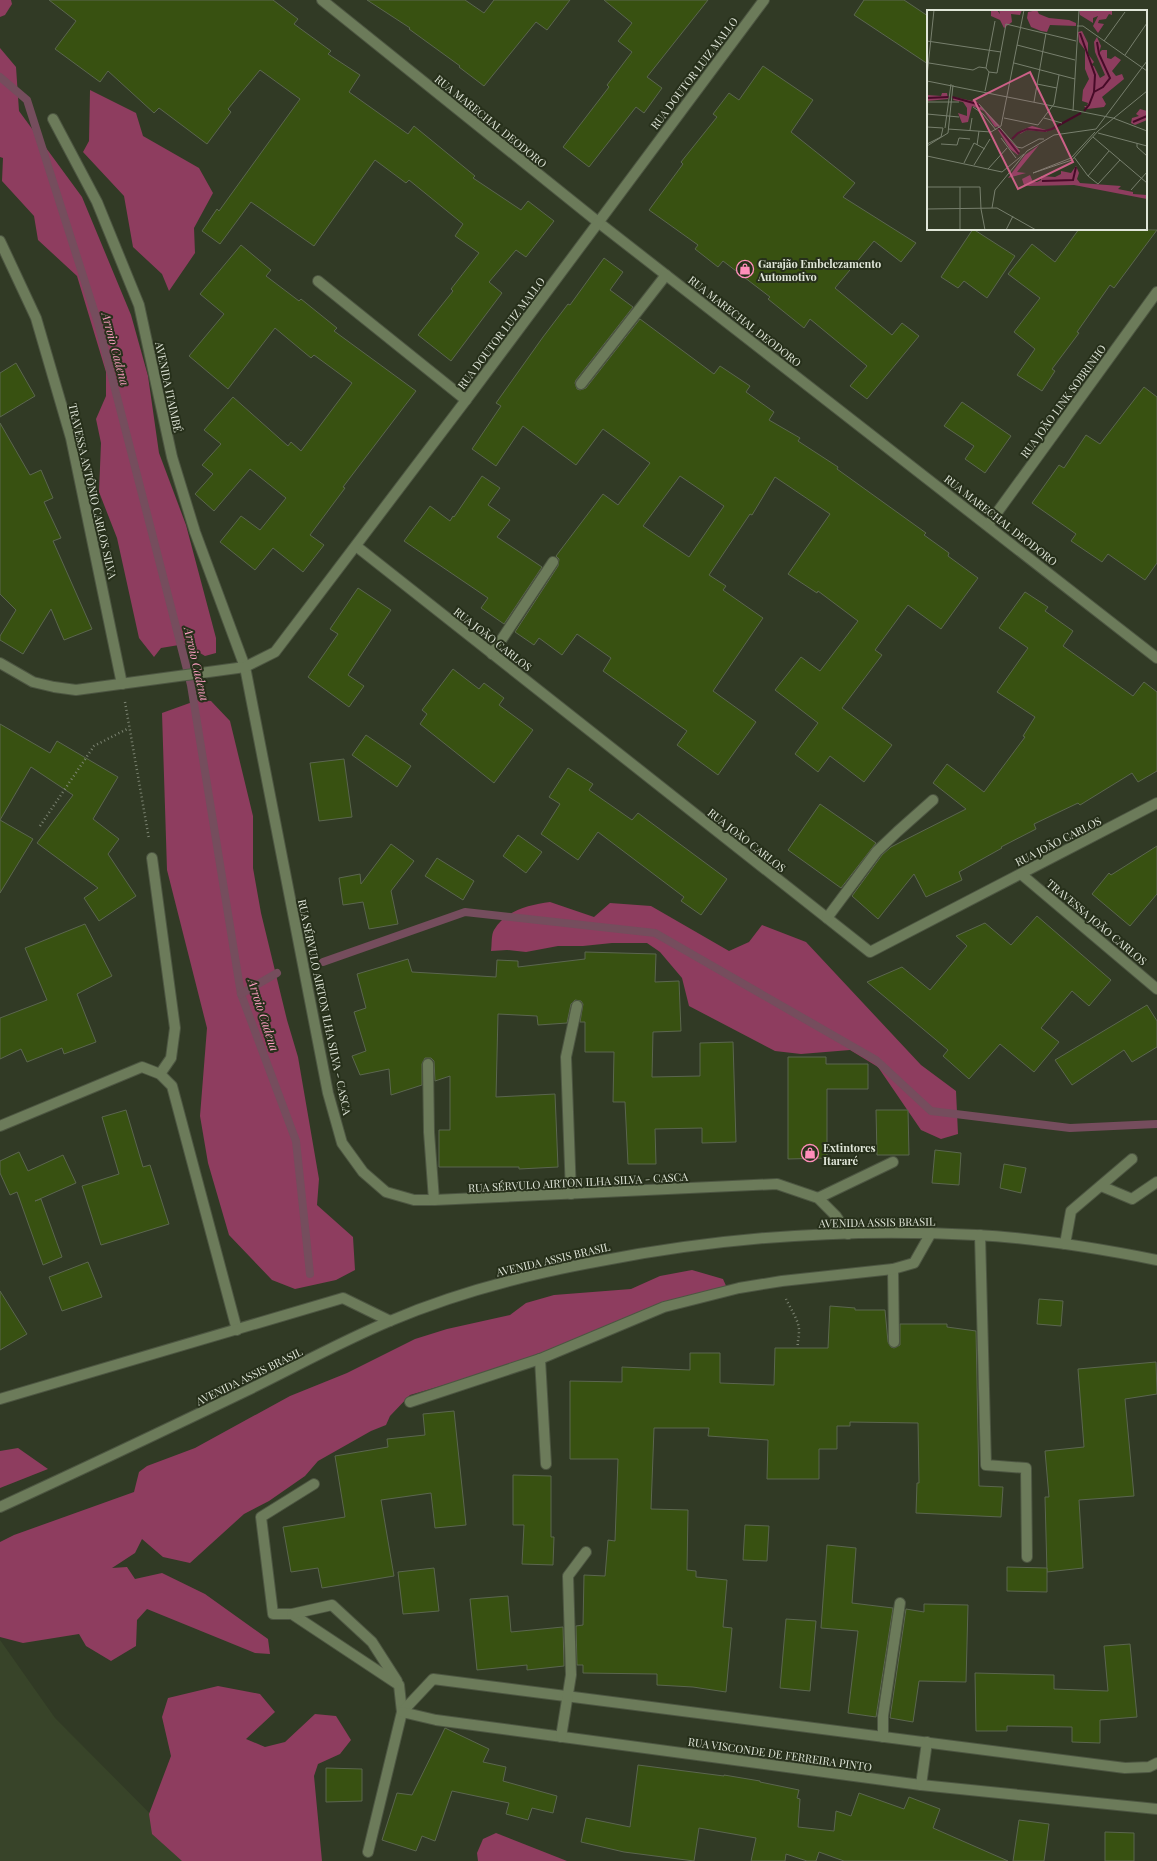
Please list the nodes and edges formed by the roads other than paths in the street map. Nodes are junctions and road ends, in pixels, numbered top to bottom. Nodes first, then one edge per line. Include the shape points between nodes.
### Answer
1 (322, 0) edge
2 (764, 0) edge
3 (53, 119) dead end
4 (598, 222) junction
5 (0, 242) edge
6 (666, 275) junction
7 (318, 281) dead end
8 (1157, 292) edge
9 (581, 384) dead end
10 (466, 400) junction
11 (988, 525) junction
12 (356, 546) junction
13 (553, 562) dead end
14 (492, 654) junction
15 (1157, 658) edge
16 (0, 662) edge
17 (245, 667) junction
18 (122, 684) junction
19 (934, 800) dead end
20 (1157, 803) edge
21 (152, 858) road end
22 (1021, 874) junction
23 (827, 918) junction
24 (1157, 989) edge
25 (577, 1006) dead end
26 (428, 1064) dead end
27 (160, 1074) junction
28 (0, 1126) edge
29 (1132, 1159) dead end
30 (893, 1162) dead end
31 (1157, 1182) edge
32 (1100, 1186) junction
33 (571, 1194) junction
34 (818, 1198) junction
35 (434, 1200) junction
36 (930, 1233) junction
37 (848, 1234) junction
38 (980, 1235) junction
39 (1065, 1244) junction
40 (1157, 1260) edge
41 (893, 1269) junction
42 (390, 1321) junction
43 (237, 1330) junction
44 (894, 1342) dead end
45 (540, 1359) junction
46 (0, 1400) edge
47 (410, 1402) dead end
48 (546, 1464) dead end
49 (314, 1484) dead end
50 (0, 1507) edge
51 (586, 1552) dead end
52 (1027, 1557) dead end
53 (900, 1603) dead end
54 (292, 1614) junction
55 (399, 1685) junction
56 (567, 1696) junction
57 (402, 1712) junction
58 (561, 1737) junction
59 (883, 1737) junction
60 (928, 1742) junction
61 (1157, 1763) edge
62 (920, 1786) junction
63 (1157, 1809) edge
64 (368, 1852) dead end

1 - 4 street, RUA MARECHAL DEODORO
2 - 4 street, RUA DOUTOR LUIZ MALLO
3 - 17 street, AVENIDA ITAIMBÉ via 97,202 139,305 172,457 195,532
4 - 6 street, RUA MARECHAL DEODORO
4 - 10 street, RUA DOUTOR LUIZ MALLO
5 - 18 street, TRAVESSA ANTÔNIO CARLOS SILVA via 36,318 71,438
6 - 9 street
6 - 11 street, RUA MARECHAL DEODORO
7 - 10 street
8 - 11 street, RUA JOÃO LINK SOBRINHO
10 - 12 street, RUA DOUTOR LUIZ MALLO
11 - 15 street, RUA MARECHAL DEODORO
12 - 14 street, RUA JOÃO CARLOS
12 - 17 street, RUA DOUTOR LUIZ MALLO via 276,652
13 - 14 street
14 - 23 street, RUA JOÃO CARLOS
16 - 18 street, RUA DOUTOR LUIZ MALLO via 33,682 54,687 76,690
17 - 18 street, RUA DOUTOR LUIZ MALLO
17 - 35 street, RUA SÉRVULO AIRTON ILHA SILVA - CASCA via 328,1094 342,1143 363,1172 386,1192 414,1200
19 - 23 street via 877,851
20 - 22 street, RUA JOÃO CARLOS
21 - 27 street via 175,1028 171,1058
22 - 23 street, RUA JOÃO CARLOS via 870,952
22 - 24 street, TRAVESSA JOÃO CARLOS
25 - 33 street via 566,1057
26 - 35 street
27 - 28 street via 142,1067
27 - 43 street via 172,1086
29 - 32 street
30 - 34 street
31 - 32 street via 1132,1199
32 - 39 street via 1071,1211
33 - 34 street, RUA SÉRVULO AIRTON ILHA SILVA - CASCA via 777,1184
33 - 35 street, RUA SÉRVULO AIRTON ILHA SILVA - CASCA
34 - 37 street, RUA SÉRVULO AIRTON ILHA SILVA - CASCA via 836,1216
36 - 37 street, AVENIDA ASSIS BRASIL
36 - 38 street, AVENIDA ASSIS BRASIL
36 - 41 street via 914,1263
37 - 42 street, AVENIDA ASSIS BRASIL via 756,1239 656,1250 537,1273 471,1292
38 - 39 street, AVENIDA ASSIS BRASIL
38 - 52 street via 986,1465 1026,1468
39 - 40 street, AVENIDA ASSIS BRASIL
41 - 44 street
41 - 45 street via 739,1288 664,1307
42 - 43 street via 343,1298
42 - 50 street, AVENIDA ASSIS BRASIL
43 - 46 street
45 - 47 street
45 - 48 street
49 - 54 street via 261,1517 273,1614
51 - 56 street via 568,1576 571,1676
53 - 59 street via 883,1716
54 - 55 street
54 - 55 street via 332,1605 372,1642
55 - 57 street
56 - 57 street via 434,1679
56 - 58 street
56 - 59 street
57 - 58 street, RUA VISCONDE DE FERREIRA PINTO via 436,1720
57 - 64 street
58 - 62 street, RUA VISCONDE DE FERREIRA PINTO
59 - 60 street
60 - 61 street via 1125,1768 1149,1767
60 - 62 street
62 - 63 street, RUA VISCONDE DE FERREIRA PINTO

